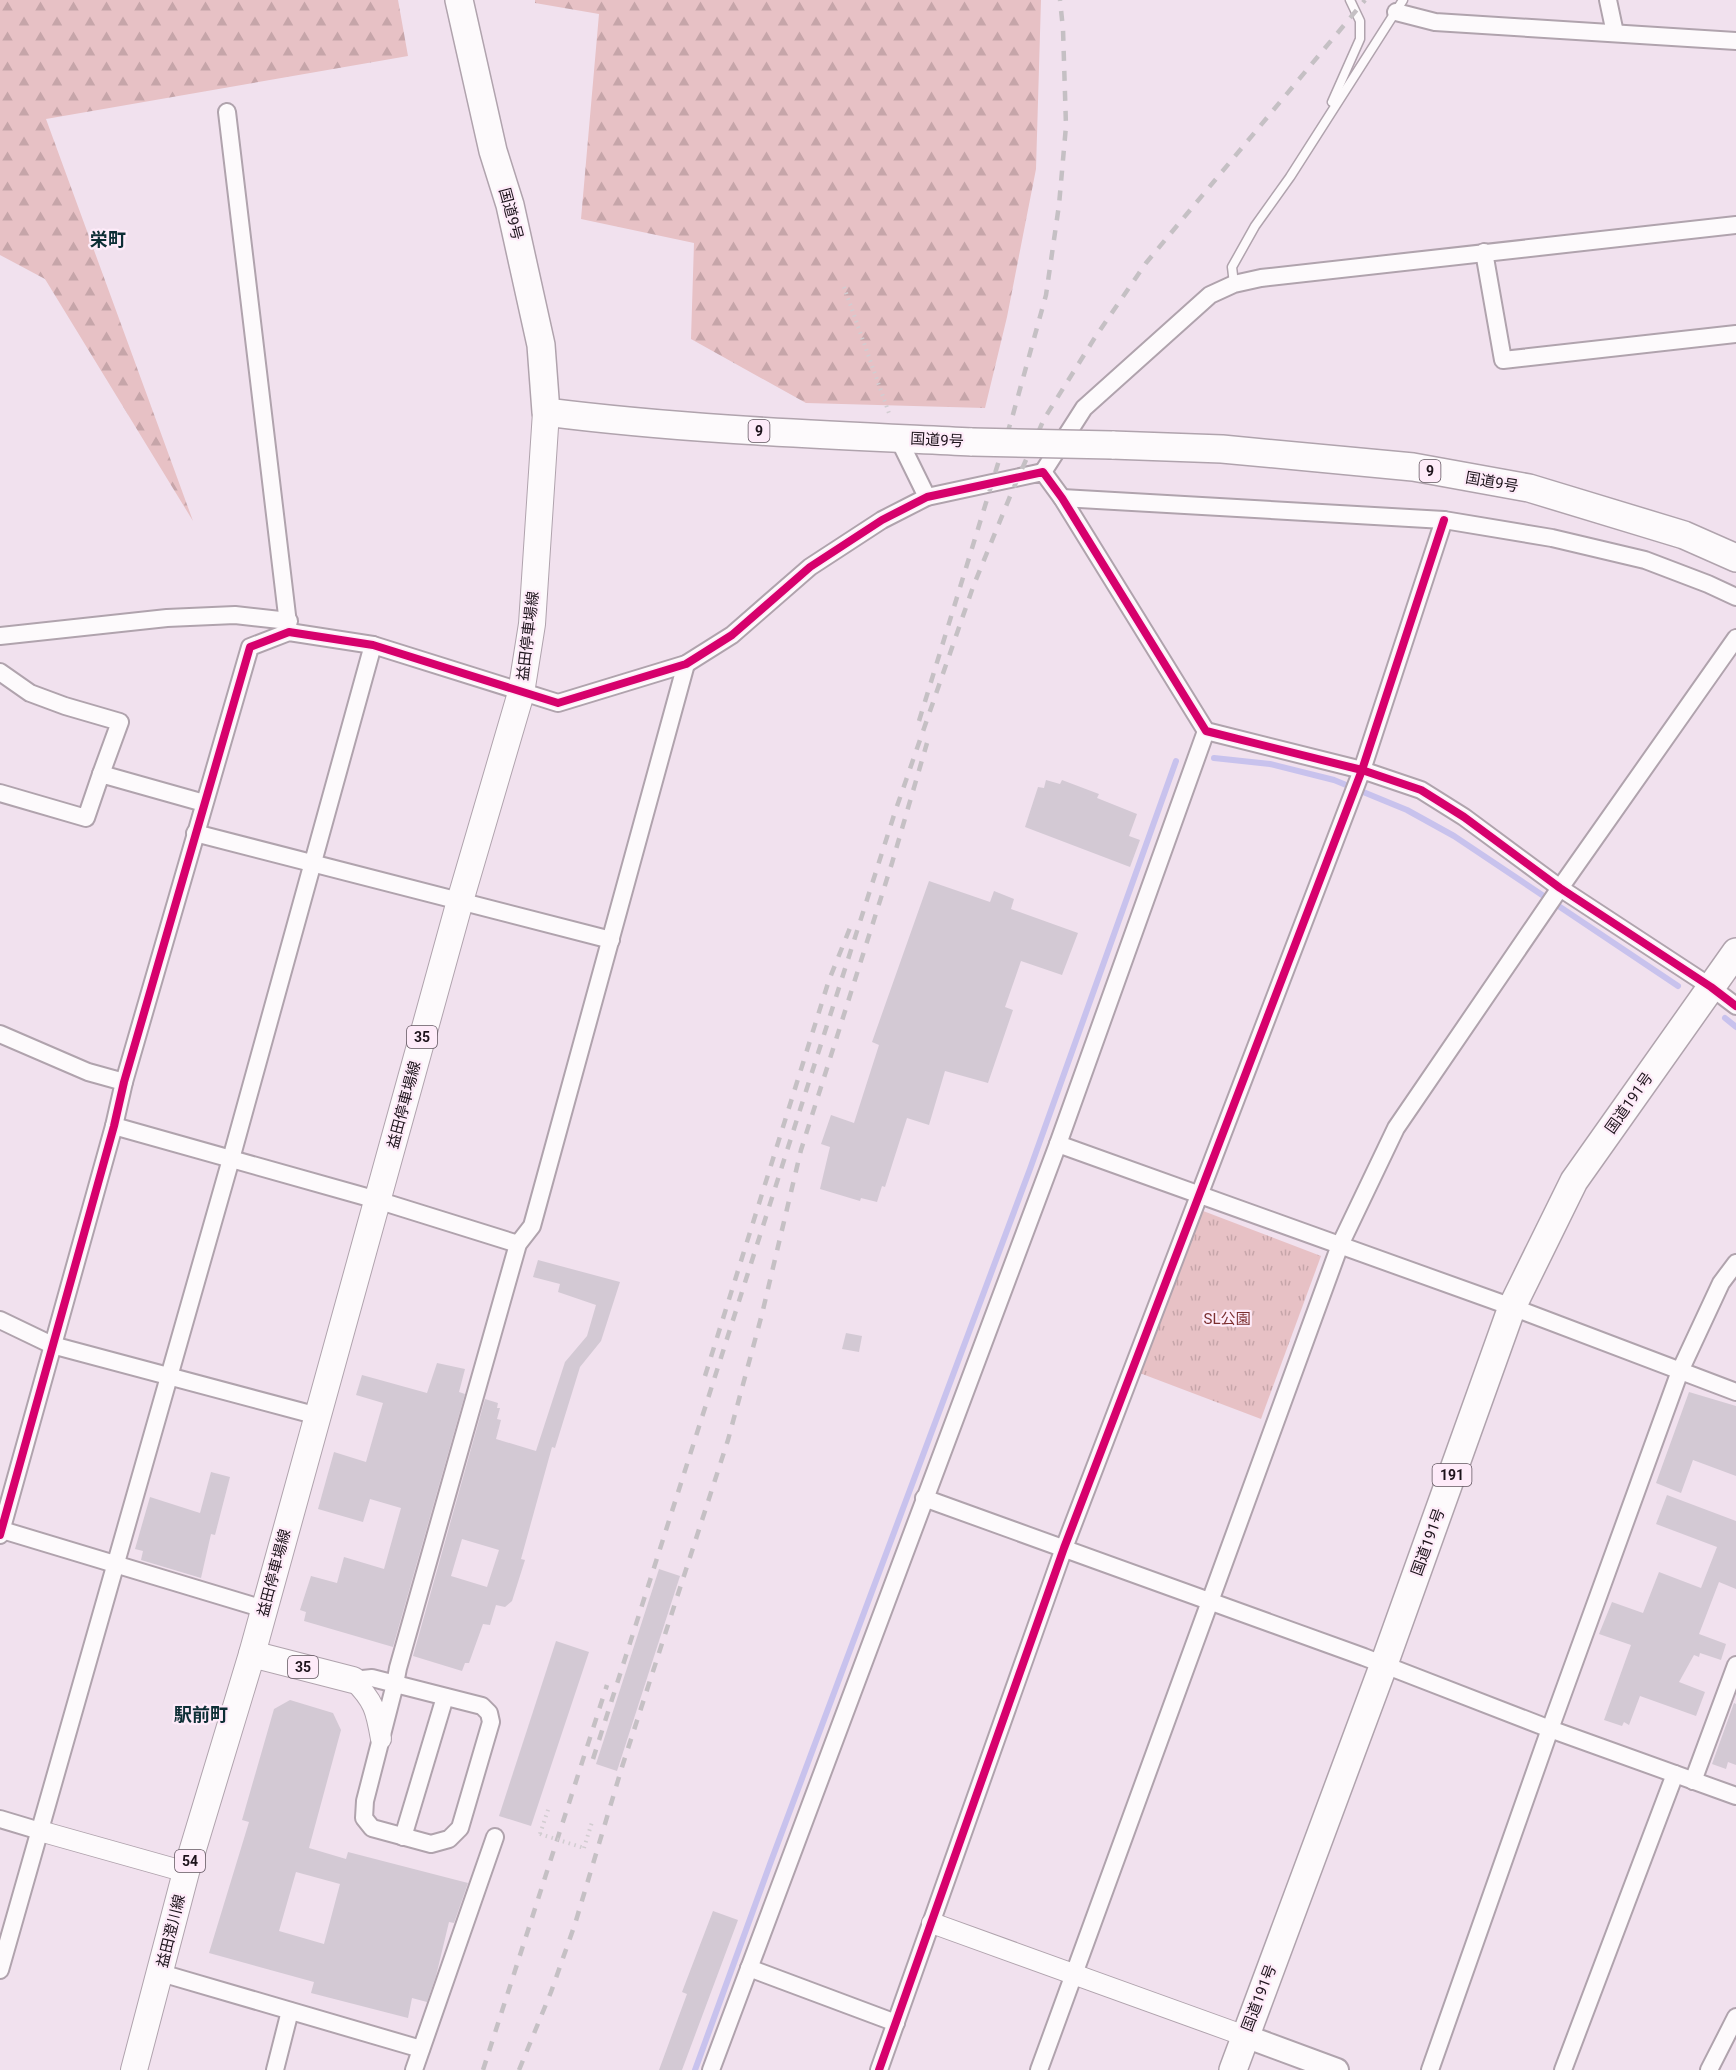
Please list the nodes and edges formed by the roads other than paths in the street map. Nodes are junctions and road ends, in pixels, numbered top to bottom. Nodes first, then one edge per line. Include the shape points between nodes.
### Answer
1 (459, 0) edge
2 (1350, 0) edge
3 (1608, 0) edge
4 (1400, 6) edge
5 (1615, 33) junction
6 (1736, 41) edge
7 (227, 112) dead end
8 (1319, 130) junction
9 (1736, 225) edge
10 (1484, 252) junction
11 (1234, 284) junction
12 (1736, 334) edge
13 (546, 412) junction
14 (898, 438) junction
15 (1043, 472) junction
16 (927, 497) junction
17 (1062, 498) junction
18 (1444, 520) junction
19 (1736, 558) edge
20 (1736, 597) edge
21 (289, 626) junction
22 (0, 636) edge
23 (1736, 638) edge
24 (373, 645) junction
25 (686, 664) junction
26 (0, 672) edge
27 (521, 693) junction
28 (1206, 731) junction
29 (1362, 770) junction
30 (101, 774) junction
31 (0, 793) edge
32 (204, 803) junction
33 (195, 833) junction
34 (312, 863) junction
35 (1560, 888) junction
36 (460, 901) junction
37 (611, 940) junction
38 (1736, 952) edge
39 (1711, 987) junction
40 (1736, 1006) edge
41 (0, 1034) edge
42 (124, 1082) junction
43 (114, 1126) junction
44 (1058, 1144) junction
45 (231, 1159) junction
46 (1200, 1195) junction
47 (377, 1200) junction
48 (518, 1244) junction
49 (1340, 1245) junction
50 (1736, 1263) edge
51 (1512, 1307) junction
52 (0, 1320) edge
53 (52, 1345) junction
54 (1680, 1371) junction
55 (169, 1376) junction
56 (1736, 1392) edge
57 (318, 1416) junction
58 (924, 1498) junction
59 (1, 1532) edge
60 (1064, 1548) junction
61 (116, 1564) junction
62 (1210, 1601) junction
63 (264, 1610) junction
64 (252, 1654) junction
65 (1384, 1664) junction
66 (1736, 1665) edge
67 (353, 1680) junction
68 (395, 1684) junction
69 (445, 1697) junction
70 (1550, 1729) junction
71 (381, 1739) junction
72 (1675, 1774) junction
73 (1693, 1781) junction
74 (1736, 1796) edge
75 (0, 1819) edge
76 (40, 1831) junction
77 (403, 1837) junction
78 (495, 1837) dead end
79 (186, 1872) junction
80 (932, 1923) junction
81 (749, 1968) junction
82 (0, 1970) edge
83 (161, 1973) junction
84 (1074, 1975) junction
85 (290, 2011) junction
86 (1736, 2017) edge
87 (896, 2023) junction
88 (1245, 2036) junction
89 (421, 2049) junction
90 (1434, 2069) edge
91 (134, 2070) edge
92 (275, 2070) edge
93 (414, 2070) edge
94 (711, 2070) edge
95 (879, 2070) edge
96 (1039, 2070) edge
97 (1233, 2070) edge
98 (1337, 2070) edge
99 (1563, 2070) edge
100 (1709, 2070) edge

1 - 13 highway, 国道9号 via 492,151 510,204 539,334
2 - 8 lane via 1360,21 1360,39
3 - 5 street
4 - 5 street via 1435,22
4 - 8 lane
5 - 6 street
7 - 21 street
8 - 11 lane via 1232,267
9 - 10 street
10 - 11 street
10 - 12 street via 1503,360
11 - 15 street via 1210,295 1084,408
13 - 14 highway, 国道9号 / 9 via 631,422
13 - 27 main road, 益田停車場線 / 35 via 532,624
14 - 16 street
14 - 19 highway, 国道9号 / 9, bridge via 1222,449 1424,470 1529,488 1683,535
15 - 16 street
15 - 17 street
16 - 25 street via 882,520 810,567 732,635
17 - 18 street
17 - 28 street
18 - 20 street via 1552,538 1645,560
18 - 29 street
21 - 22 street via 235,615
21 - 24 street
21 - 32 street via 250,647
23 - 35 street
24 - 27 street
24 - 34 street
25 - 27 street via 558,703
25 - 37 street
26 - 30 street via 30,693 120,722
27 - 36 main road, 益田停車場線 / 35
28 - 29 street
28 - 44 street
29 - 35 street via 1420,790 1464,817
29 - 46 street
30 - 31 street via 86,818
30 - 32 street
32 - 33 street
33 - 34 street
33 - 42 street
34 - 36 street
34 - 45 street
35 - 39 street
35 - 49 street via 1396,1128
36 - 37 street
36 - 47 main road, 益田停車場線 / 35
37 - 48 street via 532,1226
38 - 39 highway, 国道191号 / 191
39 - 40 street
39 - 51 highway, 国道191号 / 191 via 1574,1181
41 - 42 street via 87,1072
42 - 43 street
43 - 45 street
43 - 53 street
44 - 46 street
44 - 58 street
45 - 47 street
45 - 55 street
46 - 49 street
46 - 60 street
47 - 48 street
47 - 57 main road, 益田停車場線 / 35
48 - 68 street
49 - 51 street
49 - 62 street
50 - 54 street via 1721,1283
51 - 54 street
51 - 65 highway, 国道191号 / 191
52 - 53 street
53 - 55 street
53 - 59 street
54 - 56 street
54 - 70 street
55 - 57 street
55 - 61 street
57 - 63 main road, 益田停車場線 / 35
58 - 60 street
58 - 81 street
59 - 61 street
60 - 62 street
60 - 80 street
61 - 63 street
61 - 76 street
62 - 65 street
62 - 84 street
63 - 64 main road, 益田停車場線 / 35
64 - 67 main road, 35
64 - 79 main road, 益田澄川線 / 54
65 - 70 street
65 - 88 highway, 国道191号 / 191
66 - 73 street
67 - 68 street via 372,1678
67 - 71 street via 370,1697
68 - 69 street
68 - 71 street
69 - 77 street
69 - 77 street via 482,1706 491,1722 460,1827 449,1839 431,1844
70 - 72 street
70 - 90 street
71 - 77 street via 364,1818 372,1828
72 - 73 street
72 - 99 street
73 - 74 street
75 - 76 street
76 - 79 street
76 - 82 street
78 - 89 street
79 - 83 main road, 益田澄川線 / 54
80 - 84 street
80 - 87 street
81 - 87 street
81 - 94 street
83 - 85 street
83 - 91 main road, 益田澄川線 / 54
84 - 88 street
84 - 96 street
85 - 89 street
85 - 92 street
86 - 100 street
87 - 95 street
88 - 97 highway, 国道191号 / 191
88 - 98 main road
89 - 93 street

